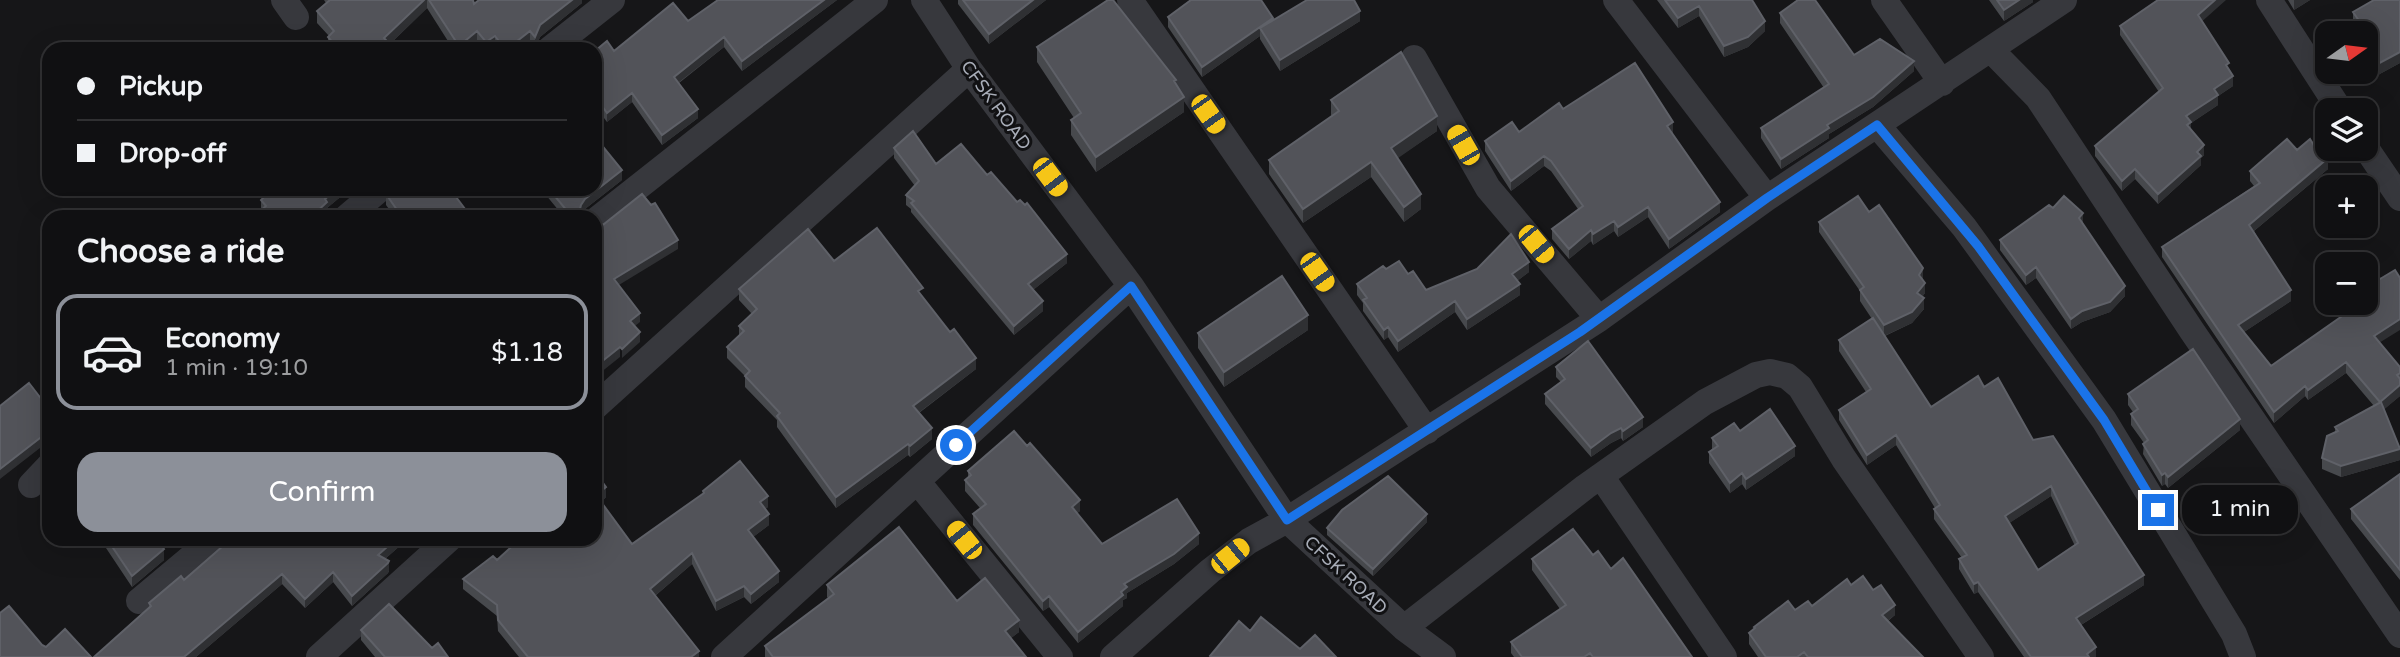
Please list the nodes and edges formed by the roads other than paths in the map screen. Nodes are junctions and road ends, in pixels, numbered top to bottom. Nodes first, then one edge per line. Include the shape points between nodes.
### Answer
1 (612, 0) edge
2 (875, 0) edge
3 (924, 0) edge
4 (1130, 0) edge
5 (1616, 0) edge
6 (1884, 0) edge
7 (2064, 0) edge
8 (2269, 0) edge
9 (559, 42) edge
10 (1991, 50) junction
11 (1414, 58) dead end
12 (969, 69) junction
13 (1942, 83) junction
14 (2332, 98) edge
15 (1877, 125) junction
16 (2375, 161) edge
17 (372, 196) edge
18 (1767, 198) junction
19 (2400, 198) edge
20 (355, 210) edge
21 (602, 215) edge
22 (1131, 286) junction
23 (1599, 319) junction
24 (602, 401) edge
25 (1427, 431) junction
26 (1601, 476) junction
27 (917, 481) junction
28 (1287, 520) junction
29 (205, 546) edge
30 (441, 546) edge
31 (139, 601) dead end
32 (1404, 628) junction
33 (2400, 635) edge
34 (319, 657) edge
35 (724, 657) edge
36 (1060, 657) edge
37 (1113, 657) edge
38 (1443, 657) edge
39 (1724, 657) edge
40 (1981, 657) edge
41 (2243, 657) edge

1 - 9 street
2 - 21 street
3 - 12 street, CFSK ROAD
4 - 25 street
5 - 18 street
6 - 13 street
7 - 10 street
8 - 14 street
10 - 13 street
10 - 33 street via 2038,98
11 - 23 street via 1488,188
12 - 22 street, CFSK ROAD
12 - 24 street
13 - 15 street
15 - 18 street
15 - 41 street via 1964,227 2104,420 2234,634
16 - 19 street
17 - 20 street
18 - 23 street
22 - 27 street
22 - 28 street, CFSK ROAD
23 - 25 street
25 - 28 street
26 - 32 street
26 - 39 street
26 - 40 street via 1705,401 1756,375 1787,376 1800,387 1844,459
27 - 35 street
27 - 36 street
28 - 32 street, CFSK ROAD
28 - 37 street via 1248,541
29 - 31 street
30 - 34 street
32 - 38 street, CFSK ROAD

